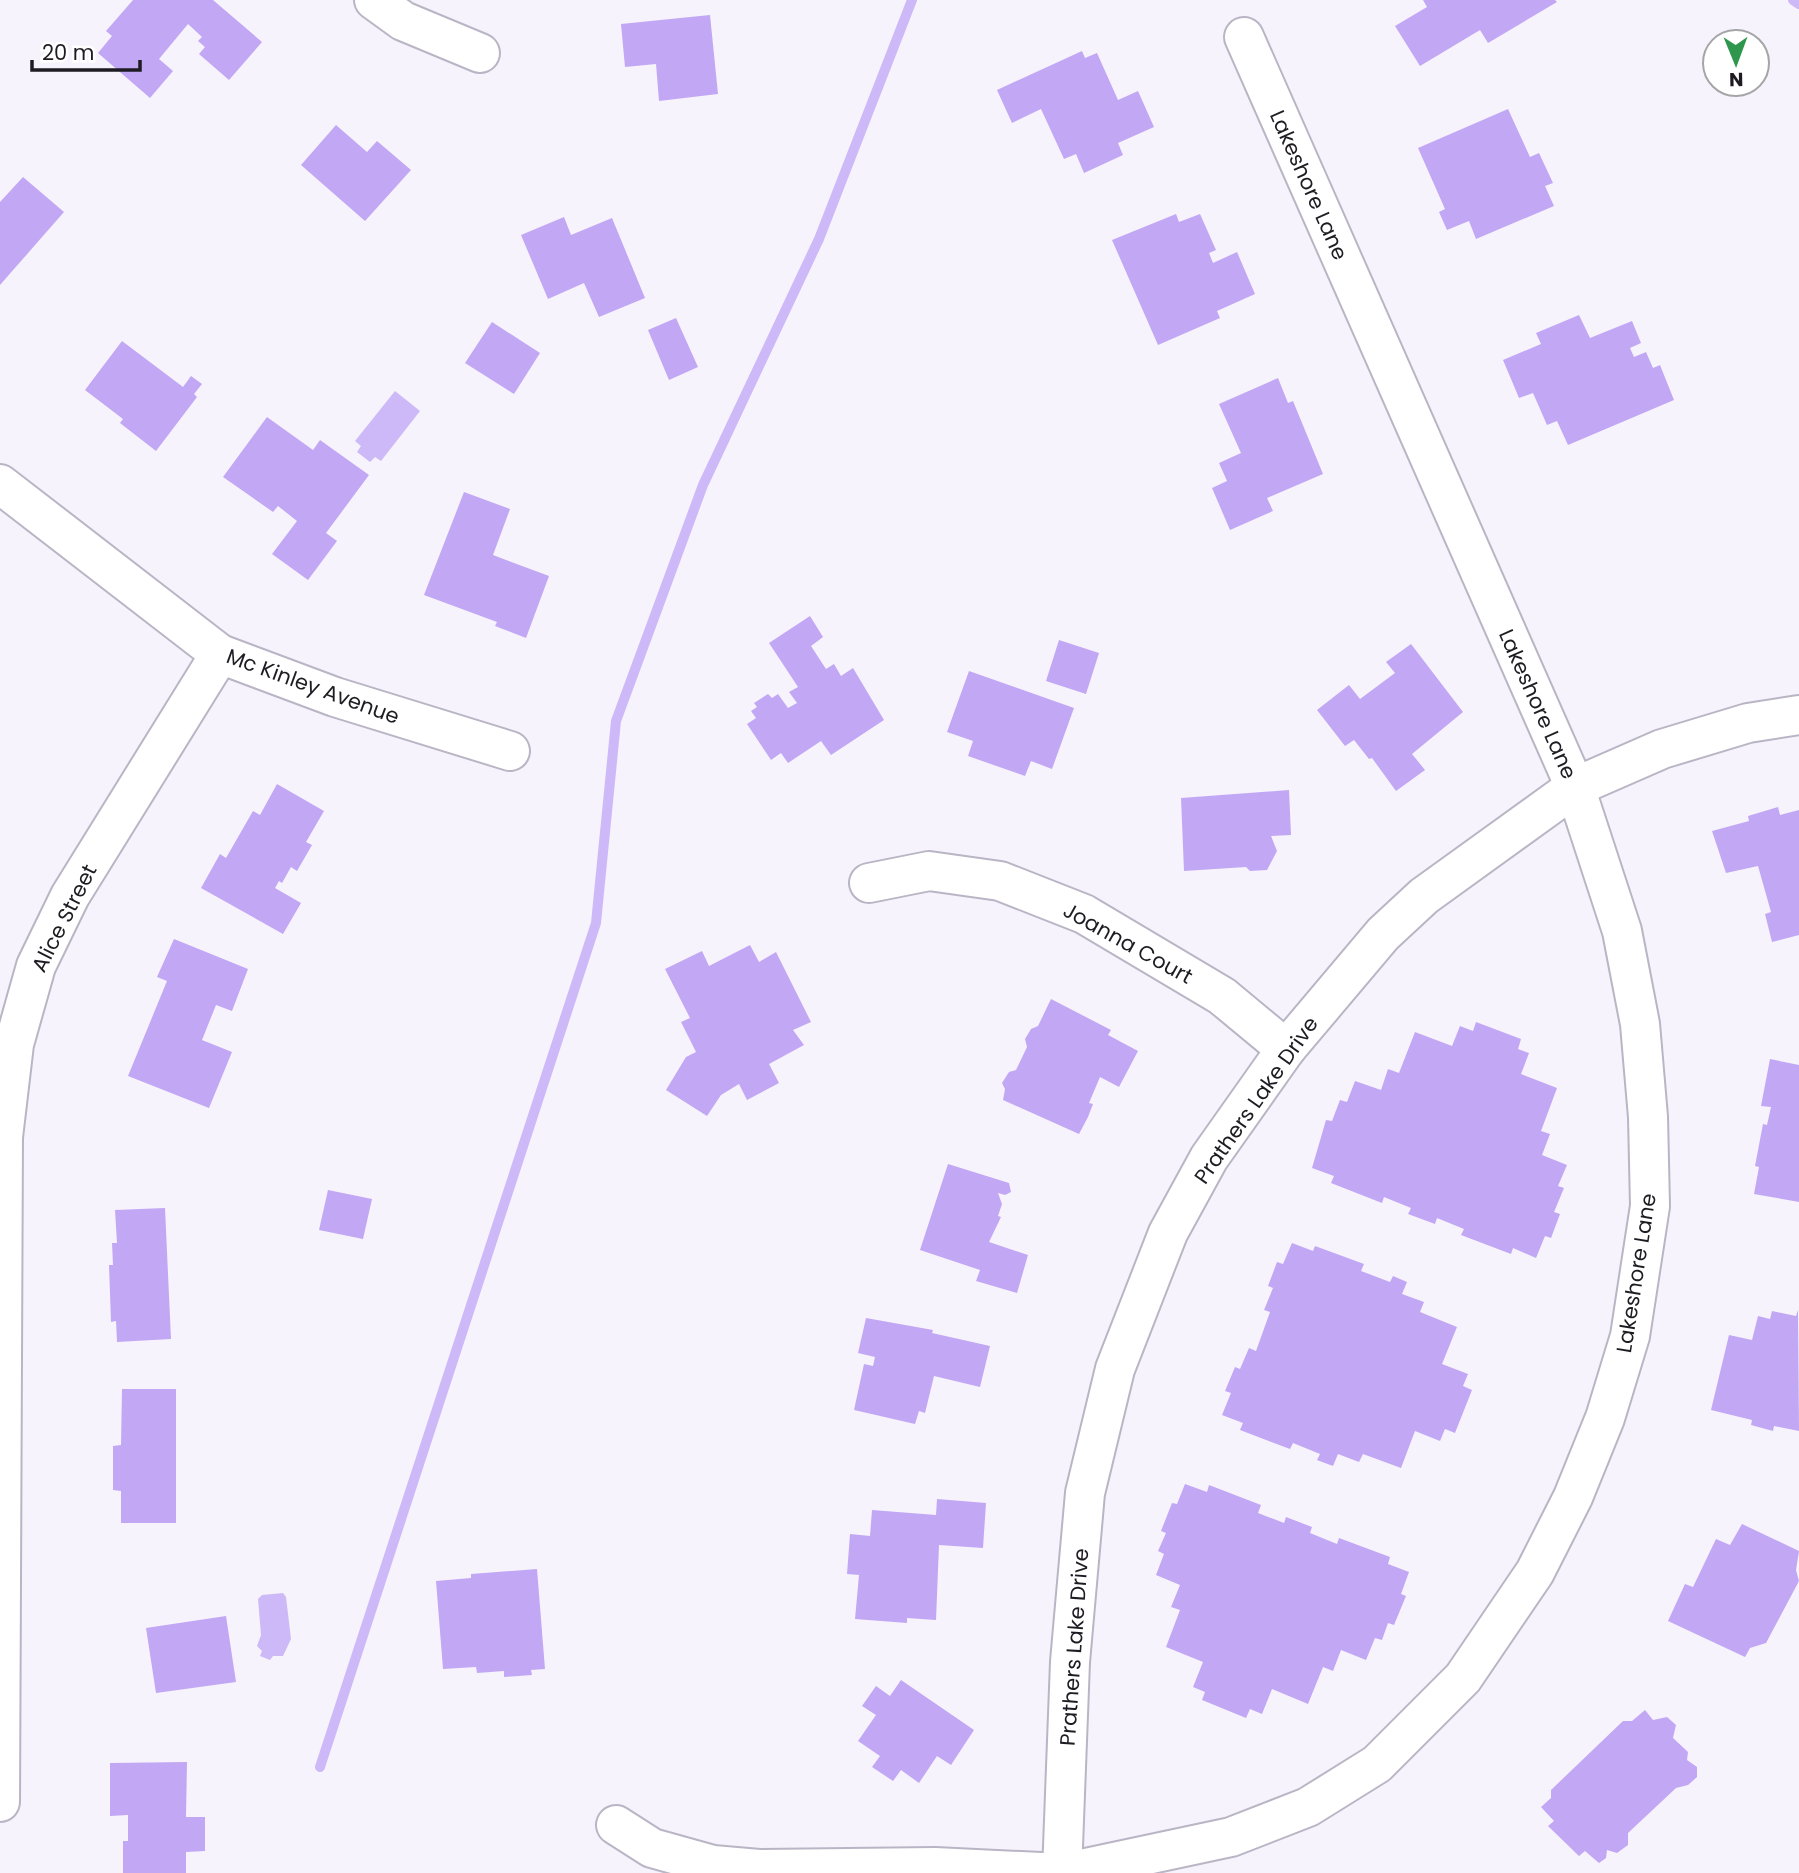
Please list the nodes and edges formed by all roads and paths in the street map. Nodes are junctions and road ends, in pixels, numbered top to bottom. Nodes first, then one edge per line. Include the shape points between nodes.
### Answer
1 (374, 0) edge
2 (1244, 37) dead end
3 (480, 53) dead end
4 (0, 484) edge
5 (220, 654) junction
6 (1799, 715) edge
7 (510, 751) dead end
8 (1575, 787) junction
9 (870, 883) dead end
10 (1286, 1049) junction
11 (1, 1419) edge
12 (0, 1802) edge
13 (616, 1825) dead end
14 (1062, 1873) edge

1 - 3 street via 403,21
2 - 8 street, Lakeshore Lane
4 - 5 street, Mc Kinley Avenue
5 - 7 street, Mc Kinley Avenue via 335,697
5 - 11 street, Alice Street via 70,896 36,966 21,1018 3,1138
6 - 8 street, Prathers Lake Drive via 1748,723 1662,750
8 - 10 street, Prathers Lake Drive via 1424,896 1383,934
8 - 14 street, Lakeshore Lane via 1622,932 1640,1024 1650,1206 1630,1336 1605,1418 1573,1497 1535,1572 1463,1678 1377,1764 1308,1807 1231,1837
9 - 10 street, Joanna Court via 929,871 1000,881 1084,914 1222,996
10 - 14 street, Prathers Lake Drive via 1209,1158 1168,1233 1115,1369 1085,1493 1070,1662
11 - 12 street, Alice Street
13 - 14 street, Lakeshore Lane via 652,1848 713,1865

